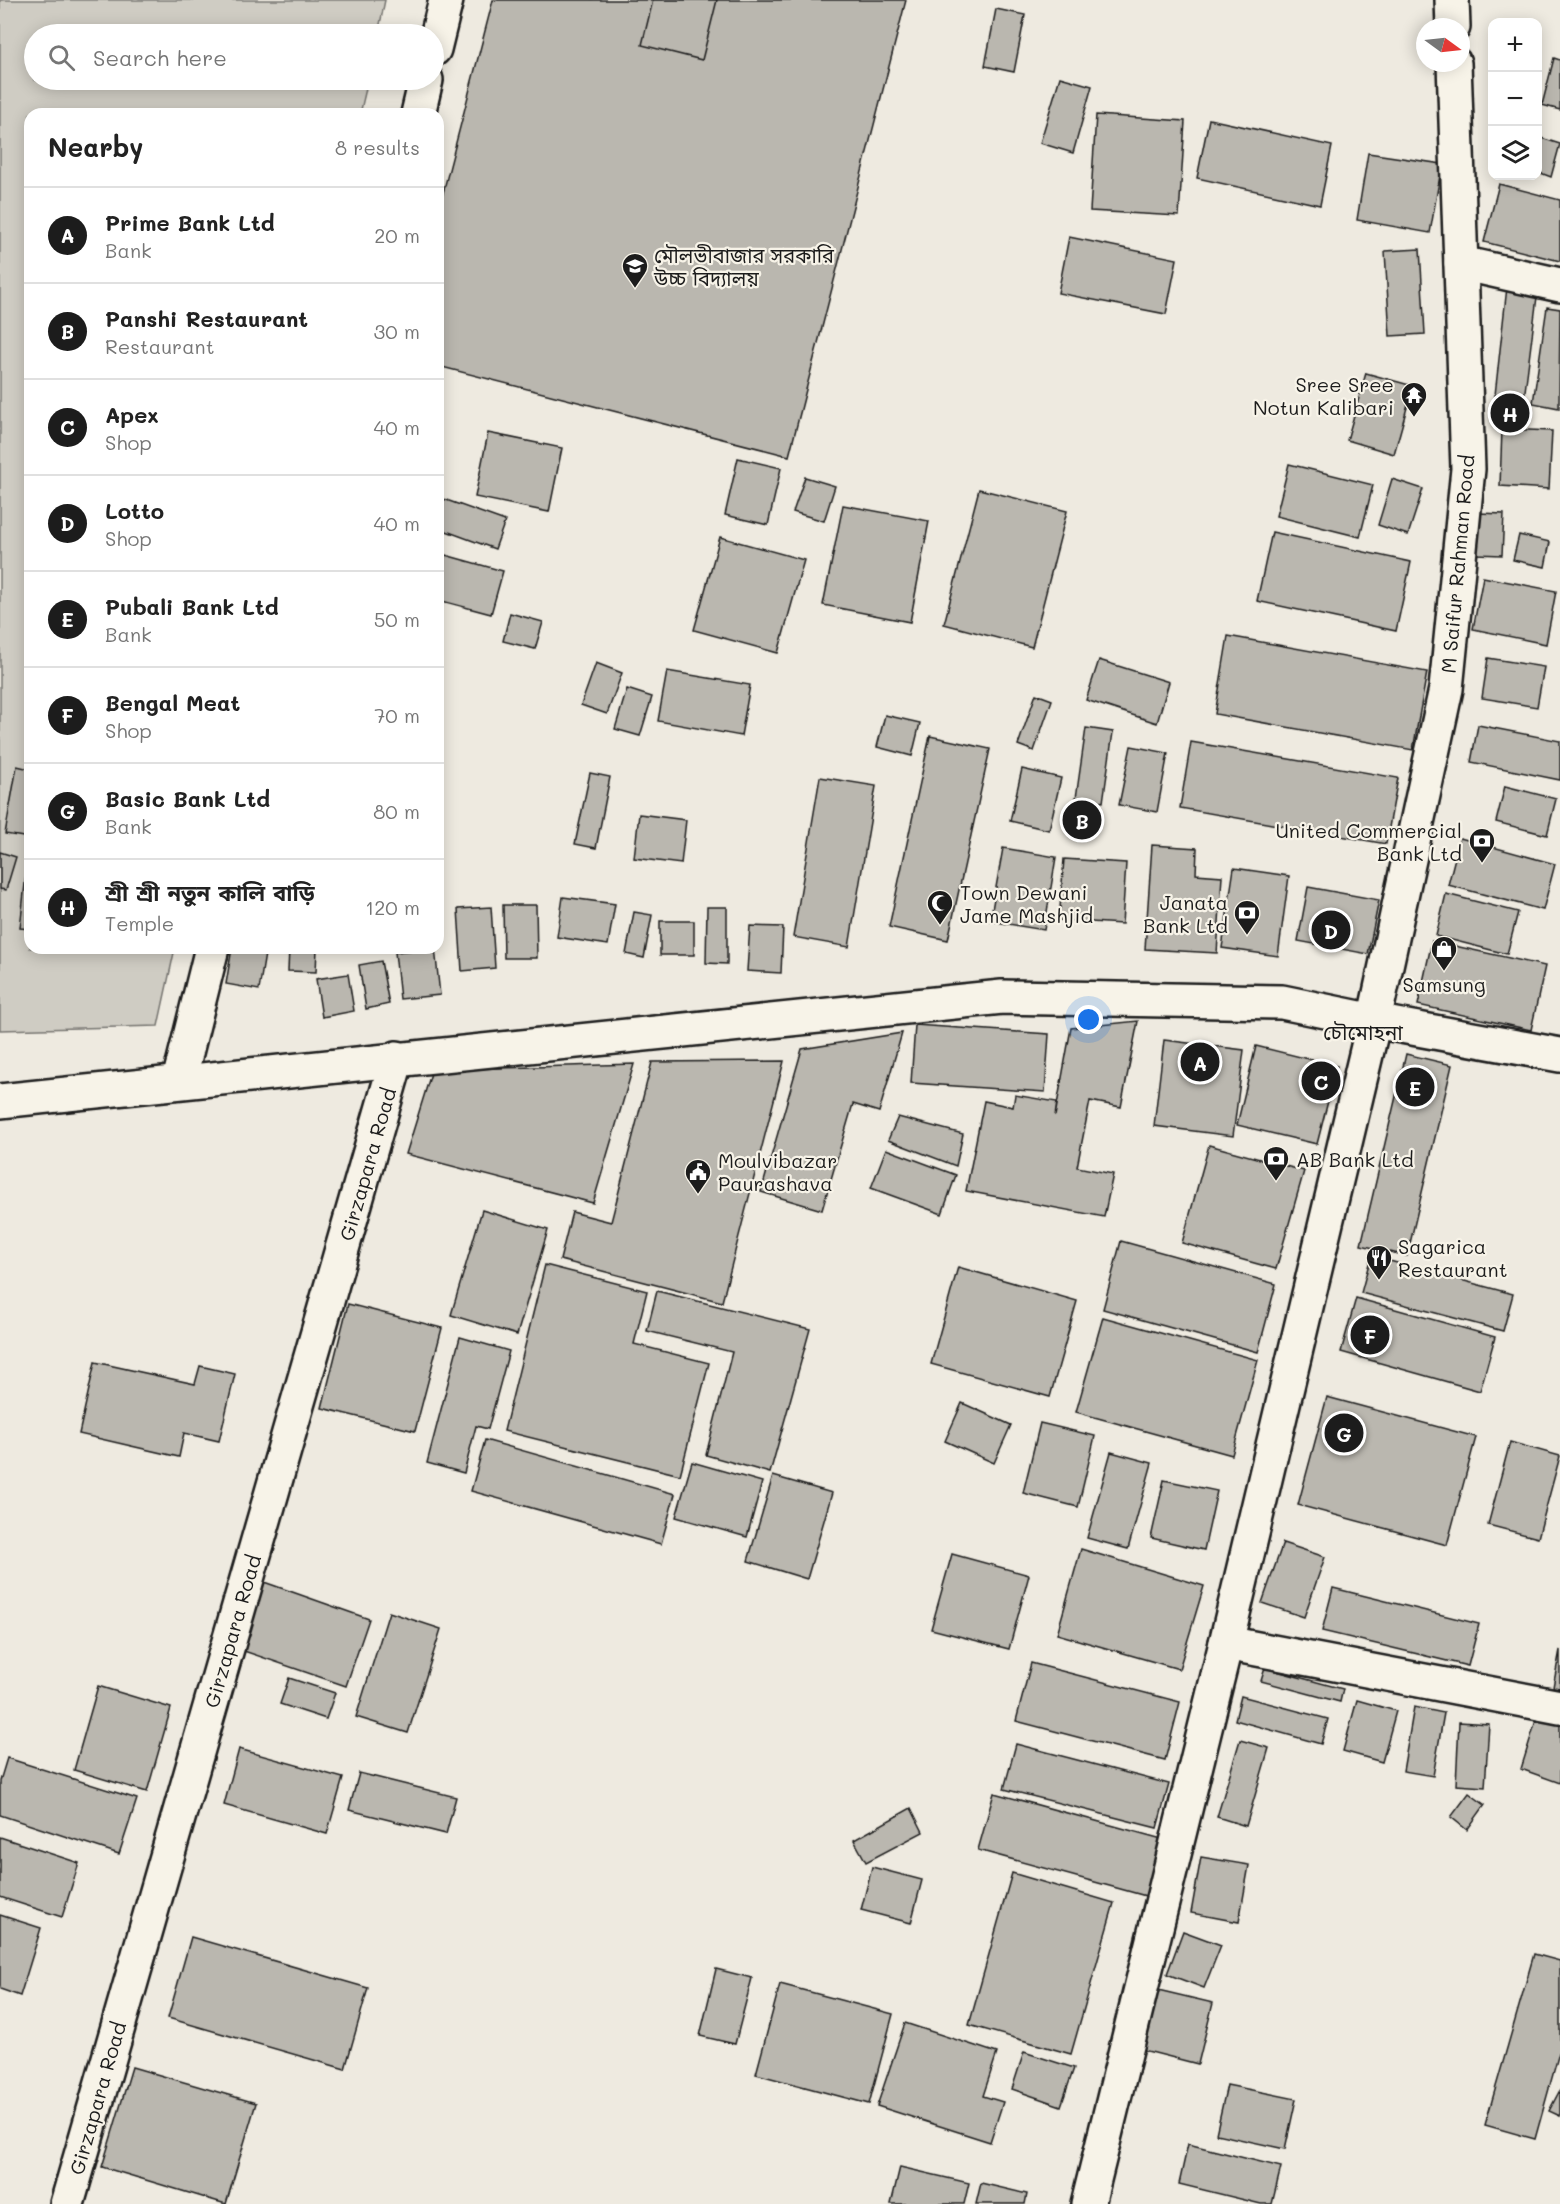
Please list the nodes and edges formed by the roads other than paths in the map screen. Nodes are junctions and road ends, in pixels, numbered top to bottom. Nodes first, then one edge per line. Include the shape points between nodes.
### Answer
1 (446, 0) edge
2 (1452, 0) edge
3 (1453, 18) edge
4 (440, 24) edge
5 (1454, 72) edge
6 (423, 90) edge
7 (419, 108) edge
8 (1461, 263) junction
9 (1560, 285) edge
10 (211, 954) edge
11 (1374, 1021) junction
12 (1560, 1055) edge
13 (398, 1058) junction
14 (179, 1081) junction
15 (0, 1101) edge
16 (1226, 1643) junction
17 (1560, 1707) edge
18 (67, 2204) edge
19 (1088, 2204) edge

1 - 4 main road
2 - 3 main road
5 - 8 main road, M Saifur Rahman Road
6 - 7 main road
8 - 9 main road
8 - 11 main road, M Saifur Rahman Road via 1468,470 1446,689
10 - 14 main road
11 - 12 main road
11 - 13 main road via 1282,1002 1002,996
11 - 16 main road, M Saifur Rahman Road
13 - 14 main road
13 - 18 main road, Girzapara Road
14 - 15 main road
16 - 17 main road
16 - 19 main road, M Saifur Rahman Road

